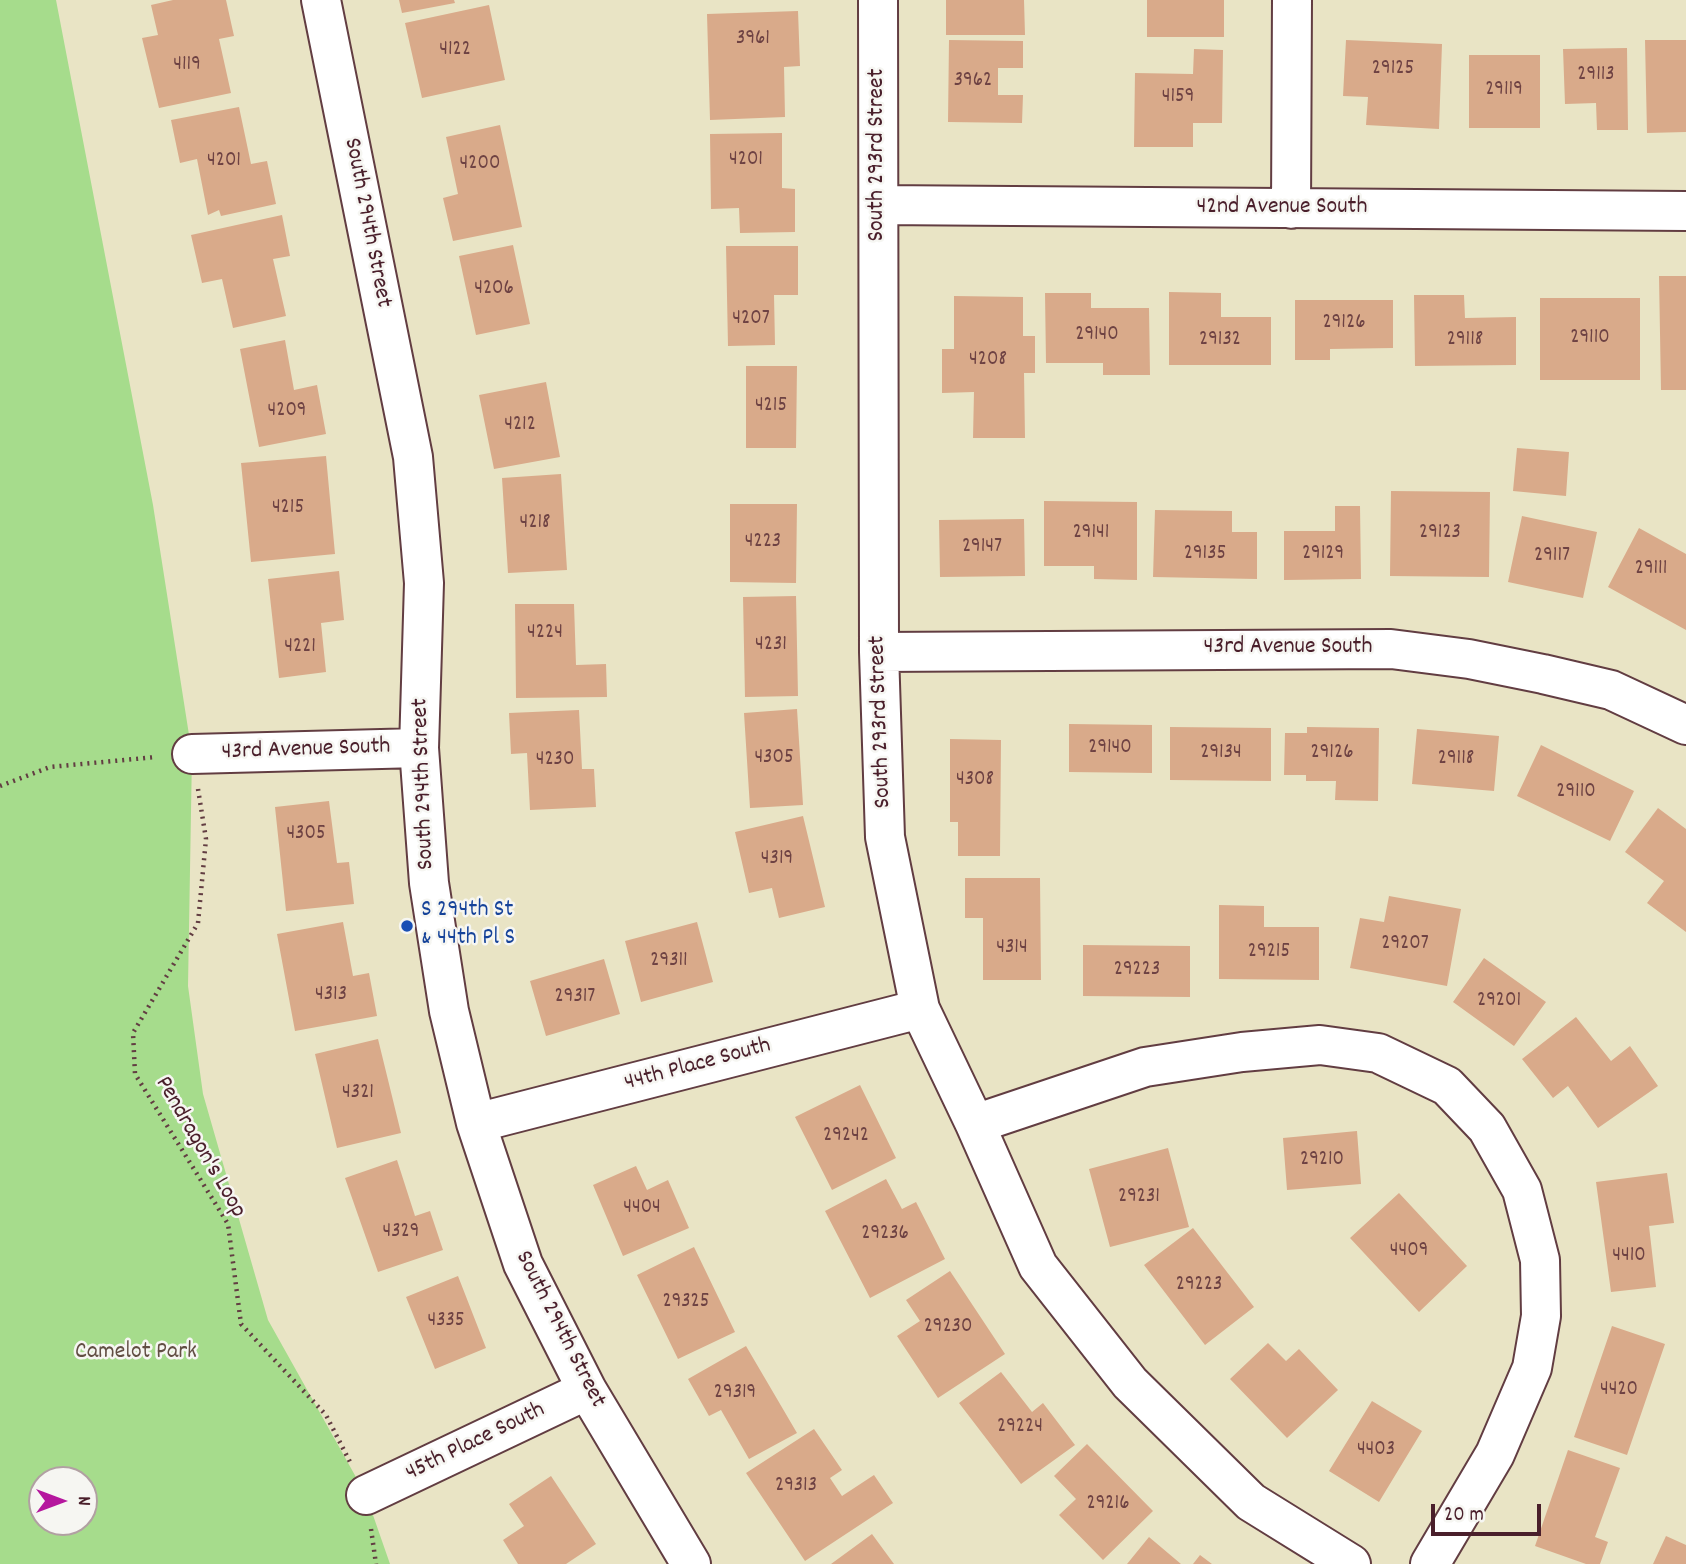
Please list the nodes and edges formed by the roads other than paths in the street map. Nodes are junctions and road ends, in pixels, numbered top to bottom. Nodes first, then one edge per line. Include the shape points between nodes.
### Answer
1 (321, 0) edge
2 (878, 0) edge
3 (1292, 0) edge
4 (878, 205) junction
5 (1291, 209) junction
6 (1686, 211) edge
7 (879, 652) junction
8 (1686, 725) edge
9 (419, 748) junction
10 (192, 754) road end
11 (920, 1009) junction
12 (476, 1124) junction
13 (975, 1124) junction
14 (587, 1390) junction
15 (366, 1495) road end
16 (691, 1564) edge
17 (1351, 1564) edge
18 (1430, 1564) edge

1 - 9 street, South 294th Street via 413,457 424,583
2 - 4 street, South 293rd Street
3 - 5 street
4 - 5 street, 42nd Avenue South
4 - 7 street, South 293rd Street
5 - 6 street, 42nd Avenue South
7 - 8 street, 43rd Avenue South via 1391,649 1469,659 1611,690
7 - 11 street, South 293rd Street via 885,837
9 - 10 street, 43rd Avenue South
9 - 12 street, South 294th Street via 437,936
11 - 12 street, 44th Place South
11 - 13 street, South 293rd Street
12 - 14 street, South 294th Street via 523,1264
13 - 17 street, South 293rd Street via 1038,1266 1130,1383 1251,1502
13 - 18 street via 1145,1067 1321,1045 1378,1053 1447,1086 1487,1128 1522,1190 1540,1260 1541,1316 1532,1368 1495,1454
14 - 15 street, 45th Place South
14 - 16 street, South 294th Street

